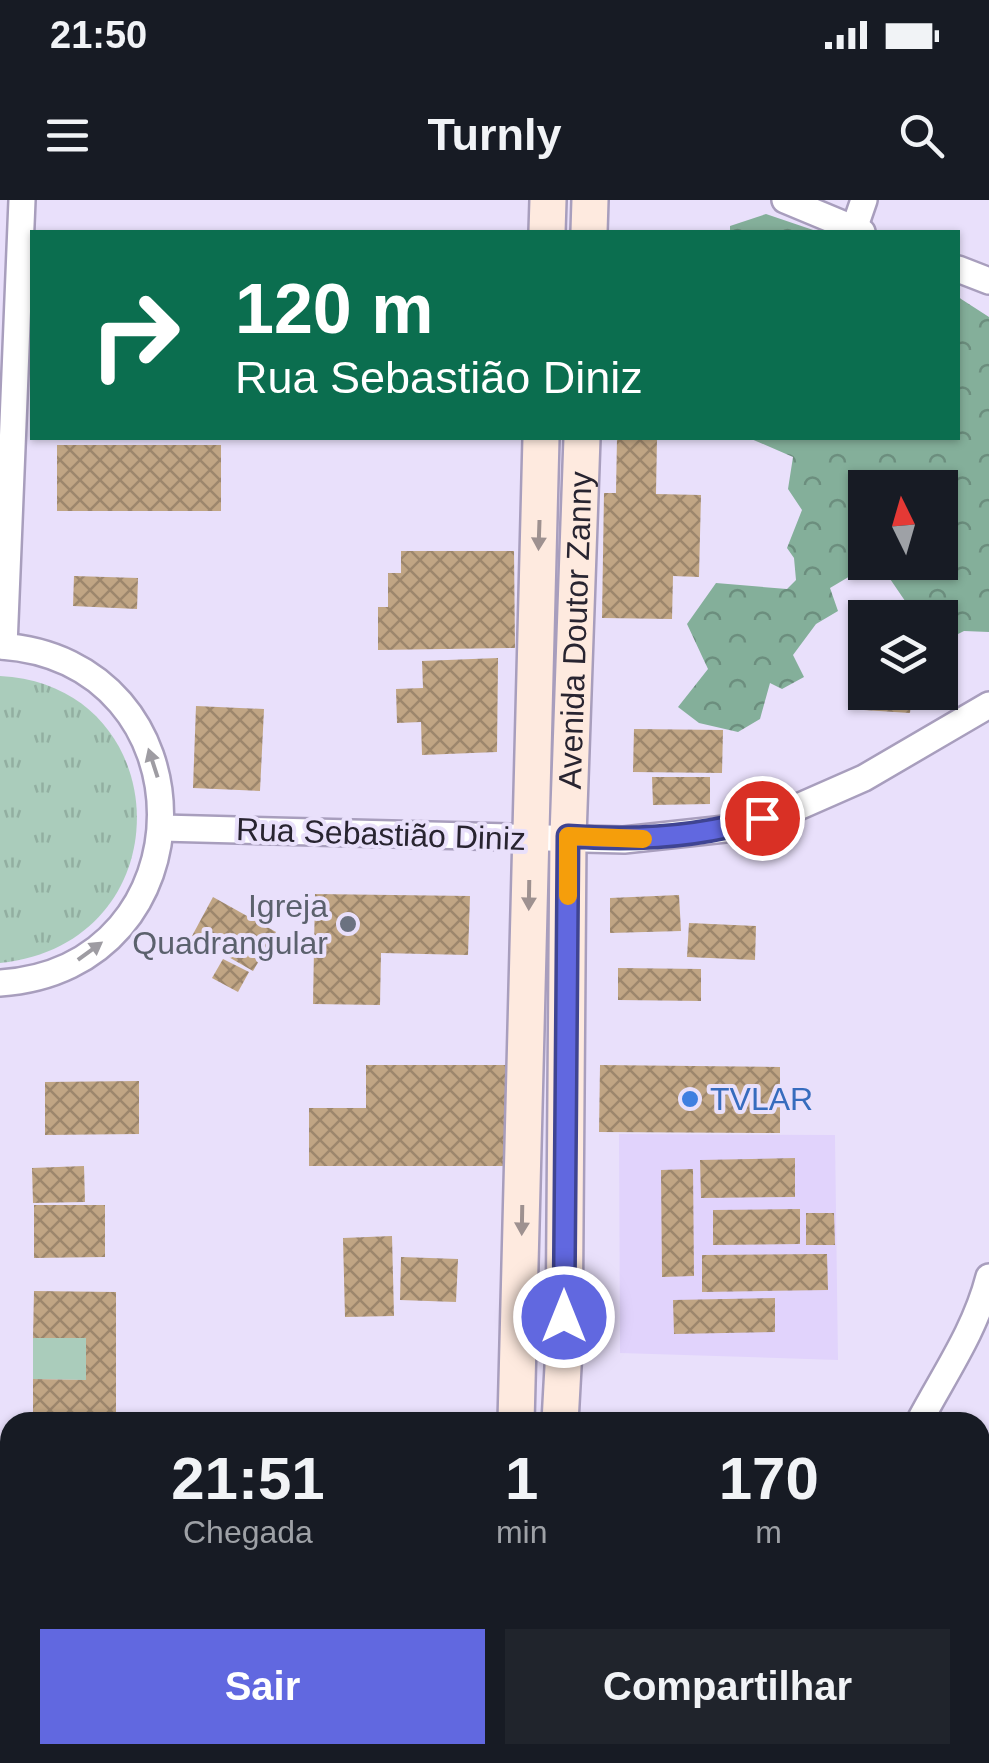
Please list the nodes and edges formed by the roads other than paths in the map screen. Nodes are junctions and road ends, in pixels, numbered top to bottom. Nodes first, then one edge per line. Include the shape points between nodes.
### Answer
1 (22, 200) edge
2 (548, 200) edge
3 (590, 200) edge
4 (785, 200) edge
5 (864, 200) edge
6 (548, 230) edge
7 (589, 230) edge
8 (856, 230) edge
9 (858, 230) edge
10 (960, 270) edge
11 (989, 281) edge
12 (542, 440) edge
13 (582, 440) edge
14 (2, 646) edge
15 (989, 705) edge
16 (162, 828) junction
17 (568, 836) junction
18 (530, 839) junction
19 (0, 983) edge
20 (989, 1277) edge
21 (516, 1412) edge
22 (561, 1412) edge
23 (925, 1412) edge

1 - 14 street
2 - 6 street
3 - 7 street
4 - 8 street
5 - 9 street
10 - 11 street
12 -> 18 street, Avenida Doutor Zanny
13 - 17 street, Avenida Doutor Zanny
16 -> 14 street via 156,767 121,705 64,662
15 - 17 street, Rua Sebastião Diniz via 864,778 725,830 624,840
16 - 18 street, Rua Sebastião Diniz
19 -> 16 street via 69,966 110,937 146,887
17 - 18 street, Rua Sebastião Diniz
17 - 22 street, Avenida Doutor Zanny
18 -> 21 street, Avenida Doutor Zanny
20 - 23 street via 980,1311

